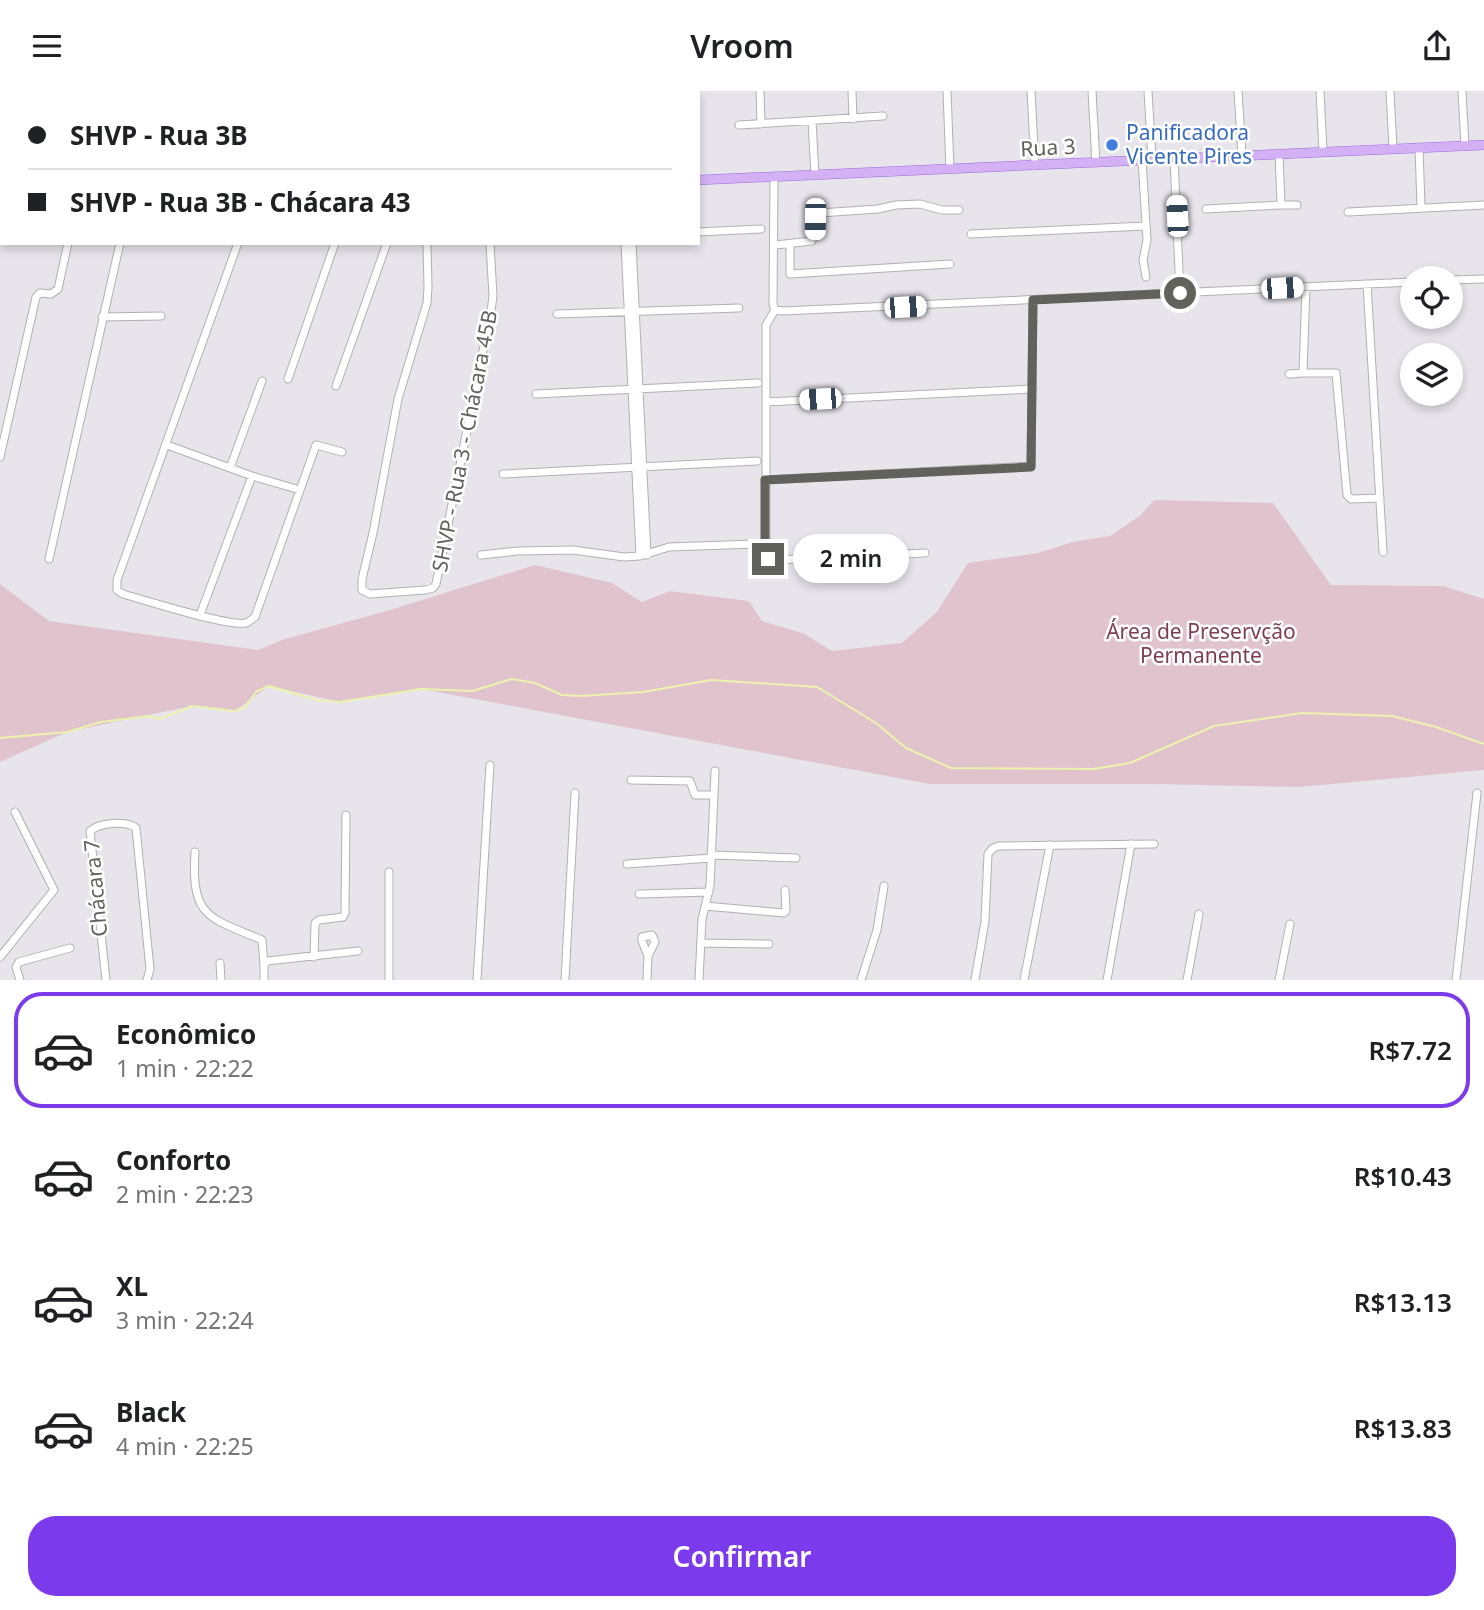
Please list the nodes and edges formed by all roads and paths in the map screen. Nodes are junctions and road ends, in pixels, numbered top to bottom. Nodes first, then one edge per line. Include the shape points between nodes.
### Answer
1 (760, 91) edge
2 (852, 91) edge
3 (947, 91) edge
4 (1031, 91) edge
5 (1093, 91) edge
6 (1148, 91) edge
7 (1238, 91) edge
8 (1320, 91) edge
9 (1390, 91) edge
10 (1462, 91) edge
11 (883, 116) dead end
12 (853, 118) junction
13 (812, 121) junction
14 (761, 124) junction
15 (739, 125) dead end
16 (1484, 145) edge
17 (1465, 146) junction
18 (1419, 147) junction
19 (1393, 148) junction
20 (1323, 152) junction
21 (1279, 153) junction
22 (1242, 155) junction
23 (1174, 158) junction
24 (1147, 160) junction
25 (1096, 163) junction
26 (1035, 166) junction
27 (950, 169) junction
28 (816, 176) junction
29 (774, 178) junction
30 (700, 180) edge
31 (1281, 205) junction
32 (1297, 205) dead end
33 (1484, 205) edge
34 (1421, 207) junction
35 (1206, 209) dead end
36 (960, 210) dead end
37 (1348, 212) dead end
38 (1145, 226) junction
39 (761, 229) dead end
40 (700, 232) edge
41 (971, 234) dead end
42 (68, 245) edge
43 (120, 245) edge
44 (237, 245) edge
45 (334, 245) edge
46 (386, 245) edge
47 (427, 245) edge
48 (490, 245) edge
49 (625, 245) edge
50 (632, 245) edge
51 (775, 245) junction
52 (790, 245) junction
53 (950, 264) dead end
54 (774, 274) junction
55 (790, 274) junction
56 (1146, 277) dead end
57 (1484, 279) edge
58 (1463, 280) edge
59 (1400, 283) edge
60 (1367, 284) junction
61 (1306, 287) junction
62 (1180, 293) junction
63 (1033, 300) junction
64 (739, 308) dead end
65 (775, 310) junction
66 (631, 312) junction
67 (557, 314) dead end
68 (102, 317) junction
69 (162, 317) dead end
70 (1303, 373) junction
71 (1289, 374) dead end
72 (288, 379) dead end
73 (262, 381) dead end
74 (758, 383) dead end
75 (336, 386) dead end
76 (1033, 389) junction
77 (635, 390) junction
78 (536, 394) dead end
79 (766, 402) junction
80 (167, 445) junction
81 (342, 452) dead end
82 (0, 457) edge
83 (757, 461) dead end
84 (640, 467) junction
85 (230, 468) junction
86 (503, 474) dead end
87 (252, 476) junction
88 (765, 480) junction
89 (300, 490) junction
90 (1380, 498) junction
91 (755, 544) dead end
92 (1383, 552) dead end
93 (925, 553) dead end
94 (481, 555) dead end
95 (643, 556) junction
96 (49, 559) dead end
97 (200, 615) junction
98 (490, 765) dead end
99 (715, 771) dead end
100 (631, 780) dead end
101 (575, 793) dead end
102 (1477, 793) dead end
103 (715, 795) junction
104 (15, 813) dead end
105 (346, 815) dead end
106 (1131, 843) junction
107 (1154, 844) dead end
108 (1050, 845) junction
109 (195, 852) dead end
110 (711, 857) junction
111 (796, 858) dead end
112 (627, 864) dead end
113 (389, 871) dead end
114 (884, 886) dead end
115 (785, 890) dead end
116 (709, 892) junction
117 (639, 894) dead end
118 (705, 906) junction
119 (1199, 914) dead end
120 (1290, 924) dead end
121 (701, 943) junction
122 (769, 944) dead end
123 (70, 947) dead end
124 (358, 951) dead end
125 (648, 956) dead end
126 (0, 957) edge
127 (314, 957) junction
128 (220, 963) dead end
129 (265, 964) junction
130 (20, 980) edge
131 (106, 980) edge
132 (147, 980) edge
133 (221, 980) edge
134 (264, 980) edge
135 (389, 980) edge
136 (477, 980) edge
137 (565, 980) edge
138 (647, 980) edge
139 (699, 980) edge
140 (861, 980) edge
141 (975, 980) edge
142 (1024, 980) edge
143 (1107, 980) edge
144 (1187, 980) edge
145 (1279, 980) edge
146 (1456, 980) edge

1 - 14 street
2 - 12 street
3 - 27 street
4 - 26 street
5 - 25 street
6 - 24 street
7 - 22 street
8 - 20 street
9 - 19 street
10 - 17 street
11 - 12 street
12 - 13 street
13 - 14 street
13 - 28 street
14 - 15 street
16 - 17 main road, Rua 3
17 - 18 main road, Rua 3
18 - 19 main road, Rua 3
18 - 34 street
19 - 20 main road, Rua 3
20 - 21 main road, Rua 3
21 - 22 main road, Rua 3
21 - 31 street
22 - 23 main road, Rua 3
23 - 24 main road, Rua 3
23 - 62 street
24 - 25 main road, Rua 3
24 - 38 street
25 - 26 main road, Rua 3
26 - 27 main road, Rua 3
27 - 28 main road, Rua 3
28 - 29 main road, Rua 3
29 - 30 main road, Rua 3
29 - 51 street
31 - 32 street
31 - 35 street
33 - 34 street
34 - 37 street
36 - 52 street via 908,204 820,213 815,219 814,240
38 - 41 street
38 - 56 street
39 - 40 street
42 - 82 street via 58,289 36,296
43 - 68 street
44 - 80 street
45 - 72 street
46 - 75 street
47 - 48 street, SHVP - Rua 3 - Chácara 45B via 427,303 398,399 361,586 364,593 425,590 436,584 491,311
49 - 66 street
50 - 66 street
51 - 52 street
51 - 54 street
52 - 55 street
53 - 55 street
54 - 55 street
54 - 65 street
57 - 58 street
59 - 60 street
60 - 61 street
60 - 90 street
61 - 62 street
61 - 70 street
62 - 63 street
63 - 65 street
63 - 76 street
64 - 66 street
65 - 79 street via 766,325
66 - 67 street
66 - 77 street
68 - 69 street
68 - 96 street
70 - 71 street
70 - 90 street via 1336,373 1347,495 1351,499
73 - 85 street
74 - 77 street
76 - 79 street
76 - 88 street via 1032,464 1027,468
77 - 78 street
77 - 84 street
79 - 88 street
80 - 85 street
80 - 97 street via 116,586 123,594
81 - 89 street via 316,445
83 - 84 street
84 - 86 street
84 - 95 street
85 - 87 street
87 - 89 street
87 - 97 street
88 - 93 street via 768,559
89 - 97 street via 255,617 245,624
90 - 92 street
91 - 95 street via 669,547
94 - 95 street via 573,550
98 - 136 street
99 - 103 street
100 - 103 street via 690,781 695,795
101 - 137 street
102 - 146 street
103 - 110 street
104 - 126 street via 54,890
105 - 127 street via 345,913 315,923
106 - 107 street
106 - 108 street
106 - 143 street
108 - 141 street via 999,846 988,854 985,921
108 - 142 street
109 - 129 street via 194,878 204,912 262,940
110 - 111 street
110 - 112 street
110 - 116 street
113 - 135 street
114 - 140 street via 877,930
115 - 118 street via 784,913
116 - 117 street
116 - 118 street
118 - 121 street
119 - 144 street
120 - 145 street
121 - 122 street
121 - 139 street
123 - 130 street via 19,962
124 - 127 street
125 - 138 street
127 - 129 street
128 - 133 street
129 - 134 street
131 - 132 street, Chácara 7 via 90,831 97,826 128,824 136,828 150,969

